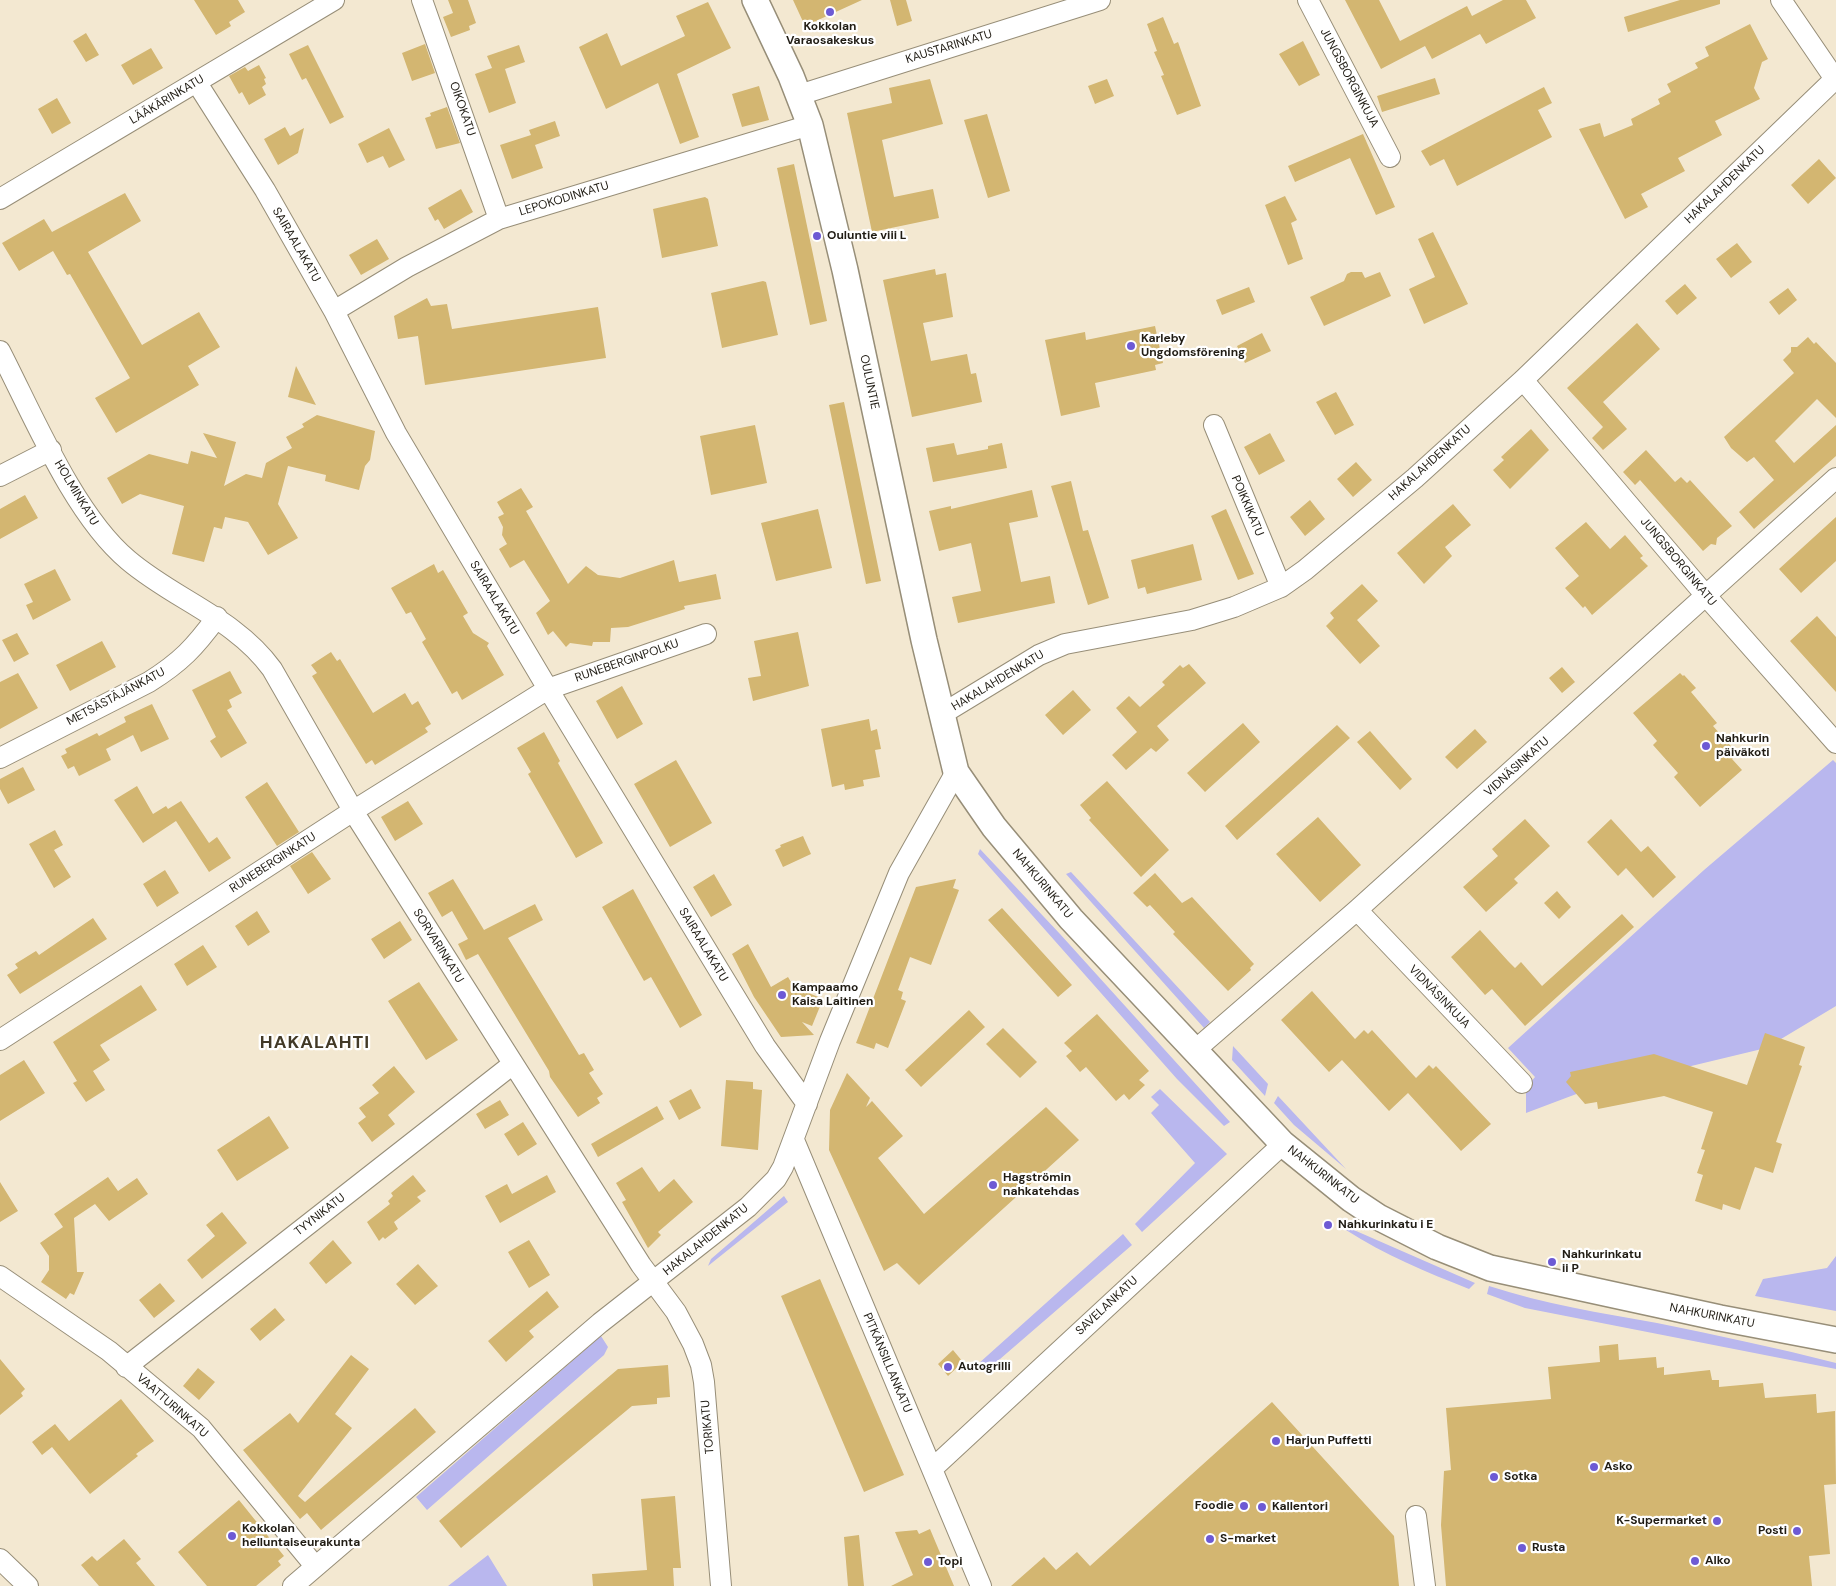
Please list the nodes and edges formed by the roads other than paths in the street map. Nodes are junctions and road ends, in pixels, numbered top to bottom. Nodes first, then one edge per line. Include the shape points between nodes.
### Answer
1 (334, 0) edge
2 (422, 0) edge
3 (755, 0) edge
4 (1100, 0) edge
5 (1308, 0) edge
6 (1781, 0) edge
7 (1836, 79) edge
8 (197, 83) junction
9 (799, 95) junction
10 (810, 125) junction
11 (1390, 157) dead end
12 (0, 199) edge
13 (500, 219) junction
14 (334, 311) junction
15 (0, 351) edge
16 (1523, 380) junction
17 (1214, 425) dead end
18 (51, 450) junction
19 (0, 476) edge
20 (1836, 478) edge
21 (1281, 587) junction
22 (1706, 597) junction
23 (217, 617) junction
24 (706, 634) dead end
25 (548, 689) junction
26 (942, 714) junction
27 (1836, 743) edge
28 (0, 758) edge
29 (956, 772) junction
30 (353, 811) junction
31 (1357, 910) junction
32 (0, 1040) edge
33 (1194, 1051) junction
34 (513, 1064) junction
35 (1522, 1084) dead end
36 (807, 1104) junction
37 (794, 1140) junction
38 (1284, 1144) junction
39 (0, 1276) edge
40 (654, 1282) junction
41 (1836, 1340) edge
42 (126, 1367) junction
43 (932, 1469) junction
44 (1416, 1516) dead end
45 (0, 1559) edge
46 (315, 1566) junction
47 (28, 1586) edge
48 (292, 1586) edge
49 (721, 1586) edge
50 (981, 1586) edge
51 (1425, 1586) edge

1 - 8 street, LÄÄKÄRINKATU
2 - 13 street, OIKOKATU
3 - 9 main road, OULUNTIE
4 - 9 street, KAUSTARINKATU
5 - 11 street, JUNGSBORGINKUJA
6 - 7 street
7 - 16 street, HAKALAHDENKATU
8 - 12 street, LÄÄKÄRINKATU
8 - 14 street, SAIRAALAKATU via 265,190
9 - 10 main road, OULUNTIE
10 - 13 street, LEPOKODINKATU
10 - 26 main road, OULUNTIE
13 - 14 street, LEPOKODINKATU via 407,266
14 - 25 street, SAIRAALAKATU via 396,433
15 - 18 street, HOLMINKATU
16 - 21 street, HAKALAHDENKATU via 1415,478 1306,570
16 - 22 street, JUNGSBORGINKATU
17 - 21 street, POIKKIKATU
18 - 19 street
18 - 23 street, HOLMINKATU via 84,509 117,550 144,573
20 - 22 street, VIDNÄSINKATU
21 - 26 street, HAKALAHDENKATU via 1192,620 1065,644 1038,655
22 - 27 street, JUNGSBORGINKATU
22 - 31 street, VIDNÄSINKATU
23 - 28 street, METSÄSTÄJÄNKATU via 191,652 171,668
23 - 30 street, SORVARINKATU via 259,651 268,663
24 - 25 street, RUNEBERGINPOLKU
25 - 30 street, RUNEBERGINKATU
25 - 36 street, SAIRAALAKATU via 765,1046
26 - 29 main road, OULUNTIE
29 - 33 main road, NAHKURINKATU via 994,827 1071,919
29 - 36 street, HAKALAHDENKATU via 899,873
30 - 32 street, RUNEBERGINKATU
30 - 34 street, SORVARINKATU
31 - 33 street, VIDNÄSINKATU
31 - 35 street, VIDNÄSINKUJA
33 - 38 main road, NAHKURINKATU
34 - 40 street, SORVARINKATU
34 - 42 street, TYYNIKATU
36 - 37 street, HAKALAHDENKATU
37 - 40 street, HAKALAHDENKATU via 776,1179 748,1207
37 - 43 street, PITKÄNSILLANKATU
38 - 41 main road, NAHKURINKATU via 1351,1199 1378,1216 1436,1247 1490,1268
38 - 43 street, SAVELANKATU
39 - 42 street, VAATTURINKATU via 78,1328
40 - 46 street, HAKALAHDENKATU via 600,1323
40 - 49 street, TORIKATU via 684,1327 701,1365
42 - 46 street, VAATTURINKATU via 201,1428
43 - 50 street, PITKÄNSILLANKATU
44 - 51 street
45 - 47 street
46 - 48 street, HAKALAHDENKATU

